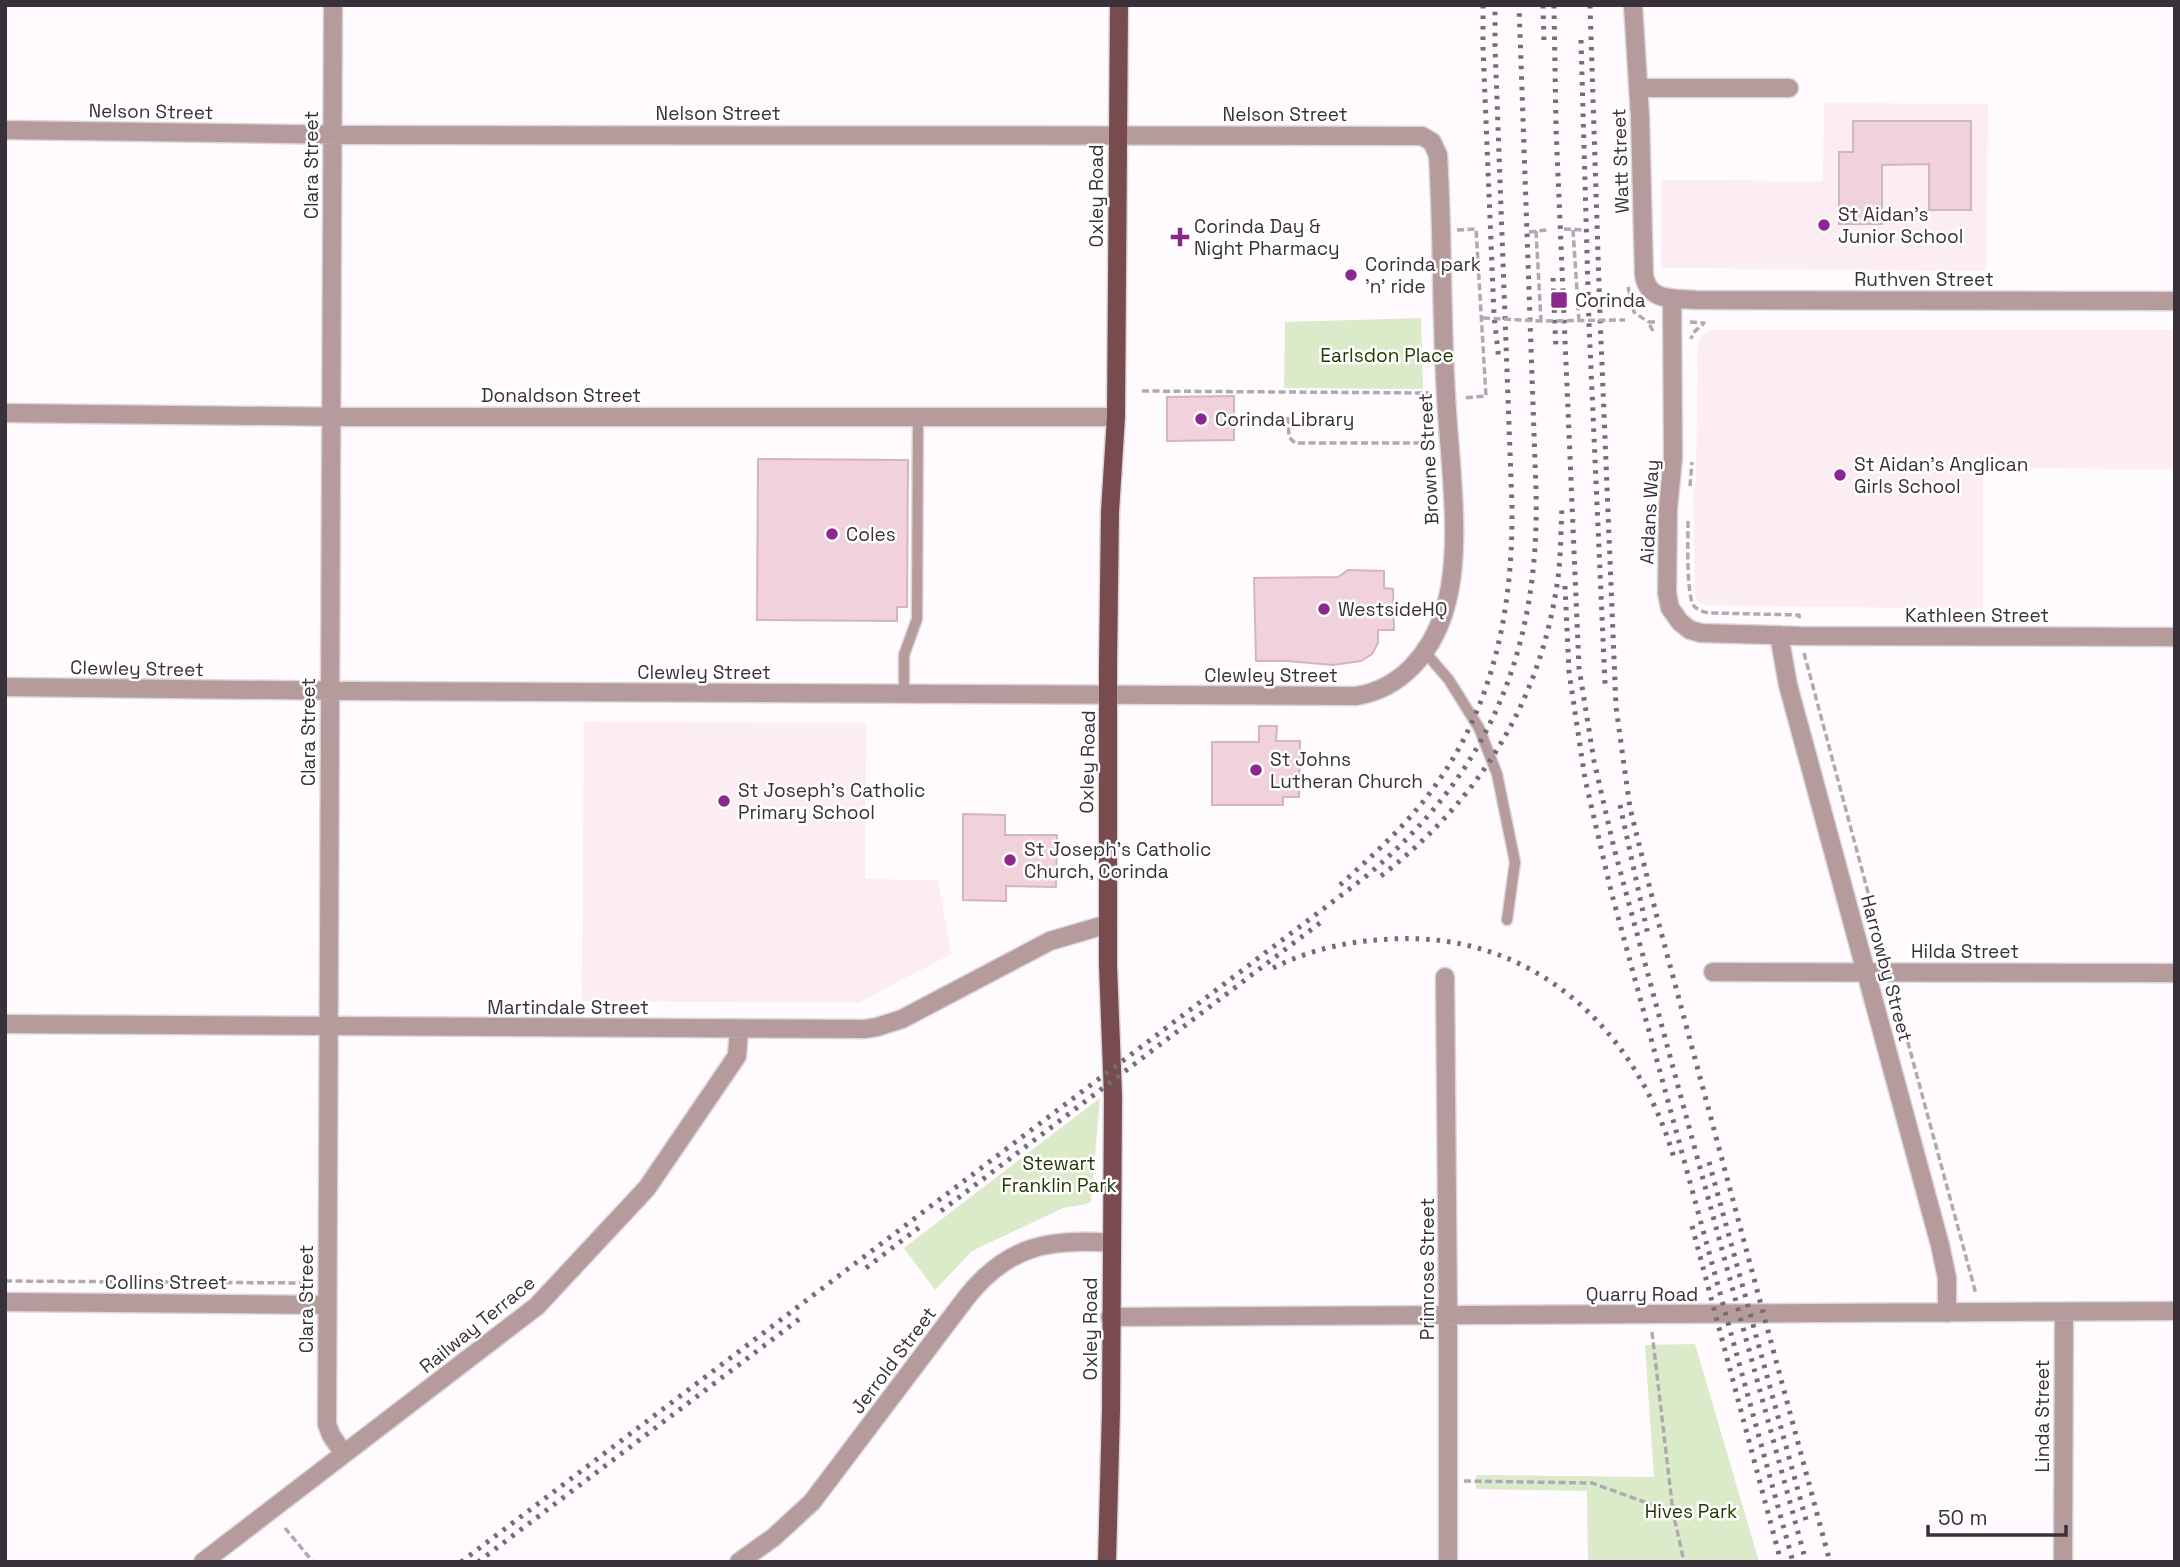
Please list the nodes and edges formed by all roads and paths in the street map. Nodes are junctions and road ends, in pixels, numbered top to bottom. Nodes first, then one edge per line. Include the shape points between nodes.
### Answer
1 (333, 5) edge
2 (1119, 5) edge
3 (1633, 5) edge
4 (1639, 88) junction
5 (1789, 88) dead end
6 (5, 130) edge
7 (332, 134) junction
8 (1118, 135) junction
9 (1430, 140) joint
10 (1564, 229) dead end
11 (1455, 230) dead end
12 (1547, 230) dead end
13 (1573, 230) junction
14 (1583, 230) dead end
15 (1536, 231) junction
16 (1529, 232) dead end
17 (1672, 298) junction
18 (2175, 301) edge
19 (1483, 318) junction
20 (1625, 320) dead end
21 (1541, 321) junction
22 (1579, 322) junction
23 (1142, 391) dead end
24 (1429, 393) dead end
25 (1463, 398) dead end
26 (5, 413) edge
27 (918, 415) junction
28 (332, 416) junction
29 (1116, 417) junction
30 (1288, 417) dead end
31 (1431, 443) dead end
32 (1779, 635) junction
33 (2175, 637) edge
34 (1425, 652) junction
35 (1398, 678) joint
36 (5, 687) edge
37 (329, 691) junction
38 (904, 694) junction
39 (1108, 695) junction
40 (1507, 920) dead end
41 (1108, 924) junction
42 (1713, 972) dead end
43 (1866, 972) junction
44 (2175, 973) edge
45 (1445, 977) dead end
46 (5, 1024) edge
47 (329, 1027) junction
48 (739, 1029) junction
49 (1111, 1243) junction
50 (5, 1281) edge
51 (304, 1283) dead end
52 (5, 1302) edge
53 (327, 1305) junction
54 (2175, 1311) edge
55 (2064, 1312) junction
56 (1948, 1313) junction
57 (1448, 1315) junction
58 (1650, 1315) junction
59 (1110, 1317) junction
60 (344, 1454) junction
61 (1448, 1481) junction
62 (1673, 1512) junction
63 (285, 1528) dead end
64 (203, 1562) edge
65 (313, 1562) edge
66 (739, 1562) edge
67 (1107, 1562) edge
68 (1448, 1562) edge
69 (1684, 1562) edge
70 (2063, 1562) edge

1 - 7 street, Clara Street
2 - 8 main road, Oxley Road
3 - 4 street, Watt Street
4 - 5 street
4 - 17 street, Watt Street via 1644,279 1654,294
6 - 7 street, Nelson Street
7 - 8 street, Nelson Street
7 - 28 street, Clara Street
8 - 9 street, Nelson Street via 1409,134
8 - 29 main road, Oxley Road
9 - 34 street, Browne Street via 1437,150 1439,169 1453,547 1445,610
10 - 13 path
11 - 19 path via 1476,229
12 - 15 path
13 - 14 path
13 - 22 path
15 - 16 path
15 - 21 path
17 - 18 street, Ruthven Street
17 - 32 street, Aidans Way via 1670,608 1680,622 1696,632
19 - 21 path, bridge
19 - 25 path via 1486,396
20 - 22 path, bridge
21 - 22 path, bridge
23 - 24 path
26 - 28 street, Donaldson Street
27 - 28 street, Donaldson Street
27 - 29 street, Donaldson Street
27 - 38 lane via 917,619 904,655
28 - 37 street, Clara Street
29 - 39 main road, Oxley Road
30 - 31 path via 1289,437 1296,443
32 - 33 street, Kathleen Street
32 - 43 street, Harrowby Street via 1788,685
34 - 35 street, Browne Street
34 - 40 lane via 1479,728 1497,774 1516,862
35 - 39 street, Clewley Street via 1366,694 1342,697
36 - 37 street, Clewley Street
37 - 38 street, Clewley Street
37 - 47 street, Clara Street
38 - 39 street, Clewley Street
39 - 41 main road, Oxley Road
41 - 48 street, Martindale Street via 1050,940 877,1027
41 - 49 main road, Oxley Road
42 - 43 street, Hilda Street
43 - 44 street, Hilda Street
43 - 56 street, Harrowby Street via 1945,1266
45 - 57 street, Primrose Street
46 - 47 street, Martindale Street
47 - 48 street, Martindale Street
47 - 53 street, Clara Street
48 - 60 street, Railway Terrace via 737,1056 634,1205 537,1306
49 - 59 main road, Oxley Road
49 - 66 street, Jerrold Street via 1039,1245 985,1277 812,1502
50 - 51 path
52 - 53 street, Collins Street
53 - 60 street, Clara Street via 327,1424
54 - 55 street, Quarry Road
55 - 56 street, Quarry Road
55 - 70 street, Linda Street
56 - 58 street, Quarry Road
57 - 58 street, Quarry Road
57 - 59 street, Quarry Road
57 - 61 street, Primrose Street
58 - 62 path
59 - 67 main road, Oxley Road
60 - 64 street, Railway Terrace
61 - 62 path via 1592,1483
61 - 68 street, Primrose Street
62 - 69 path
63 - 65 path

